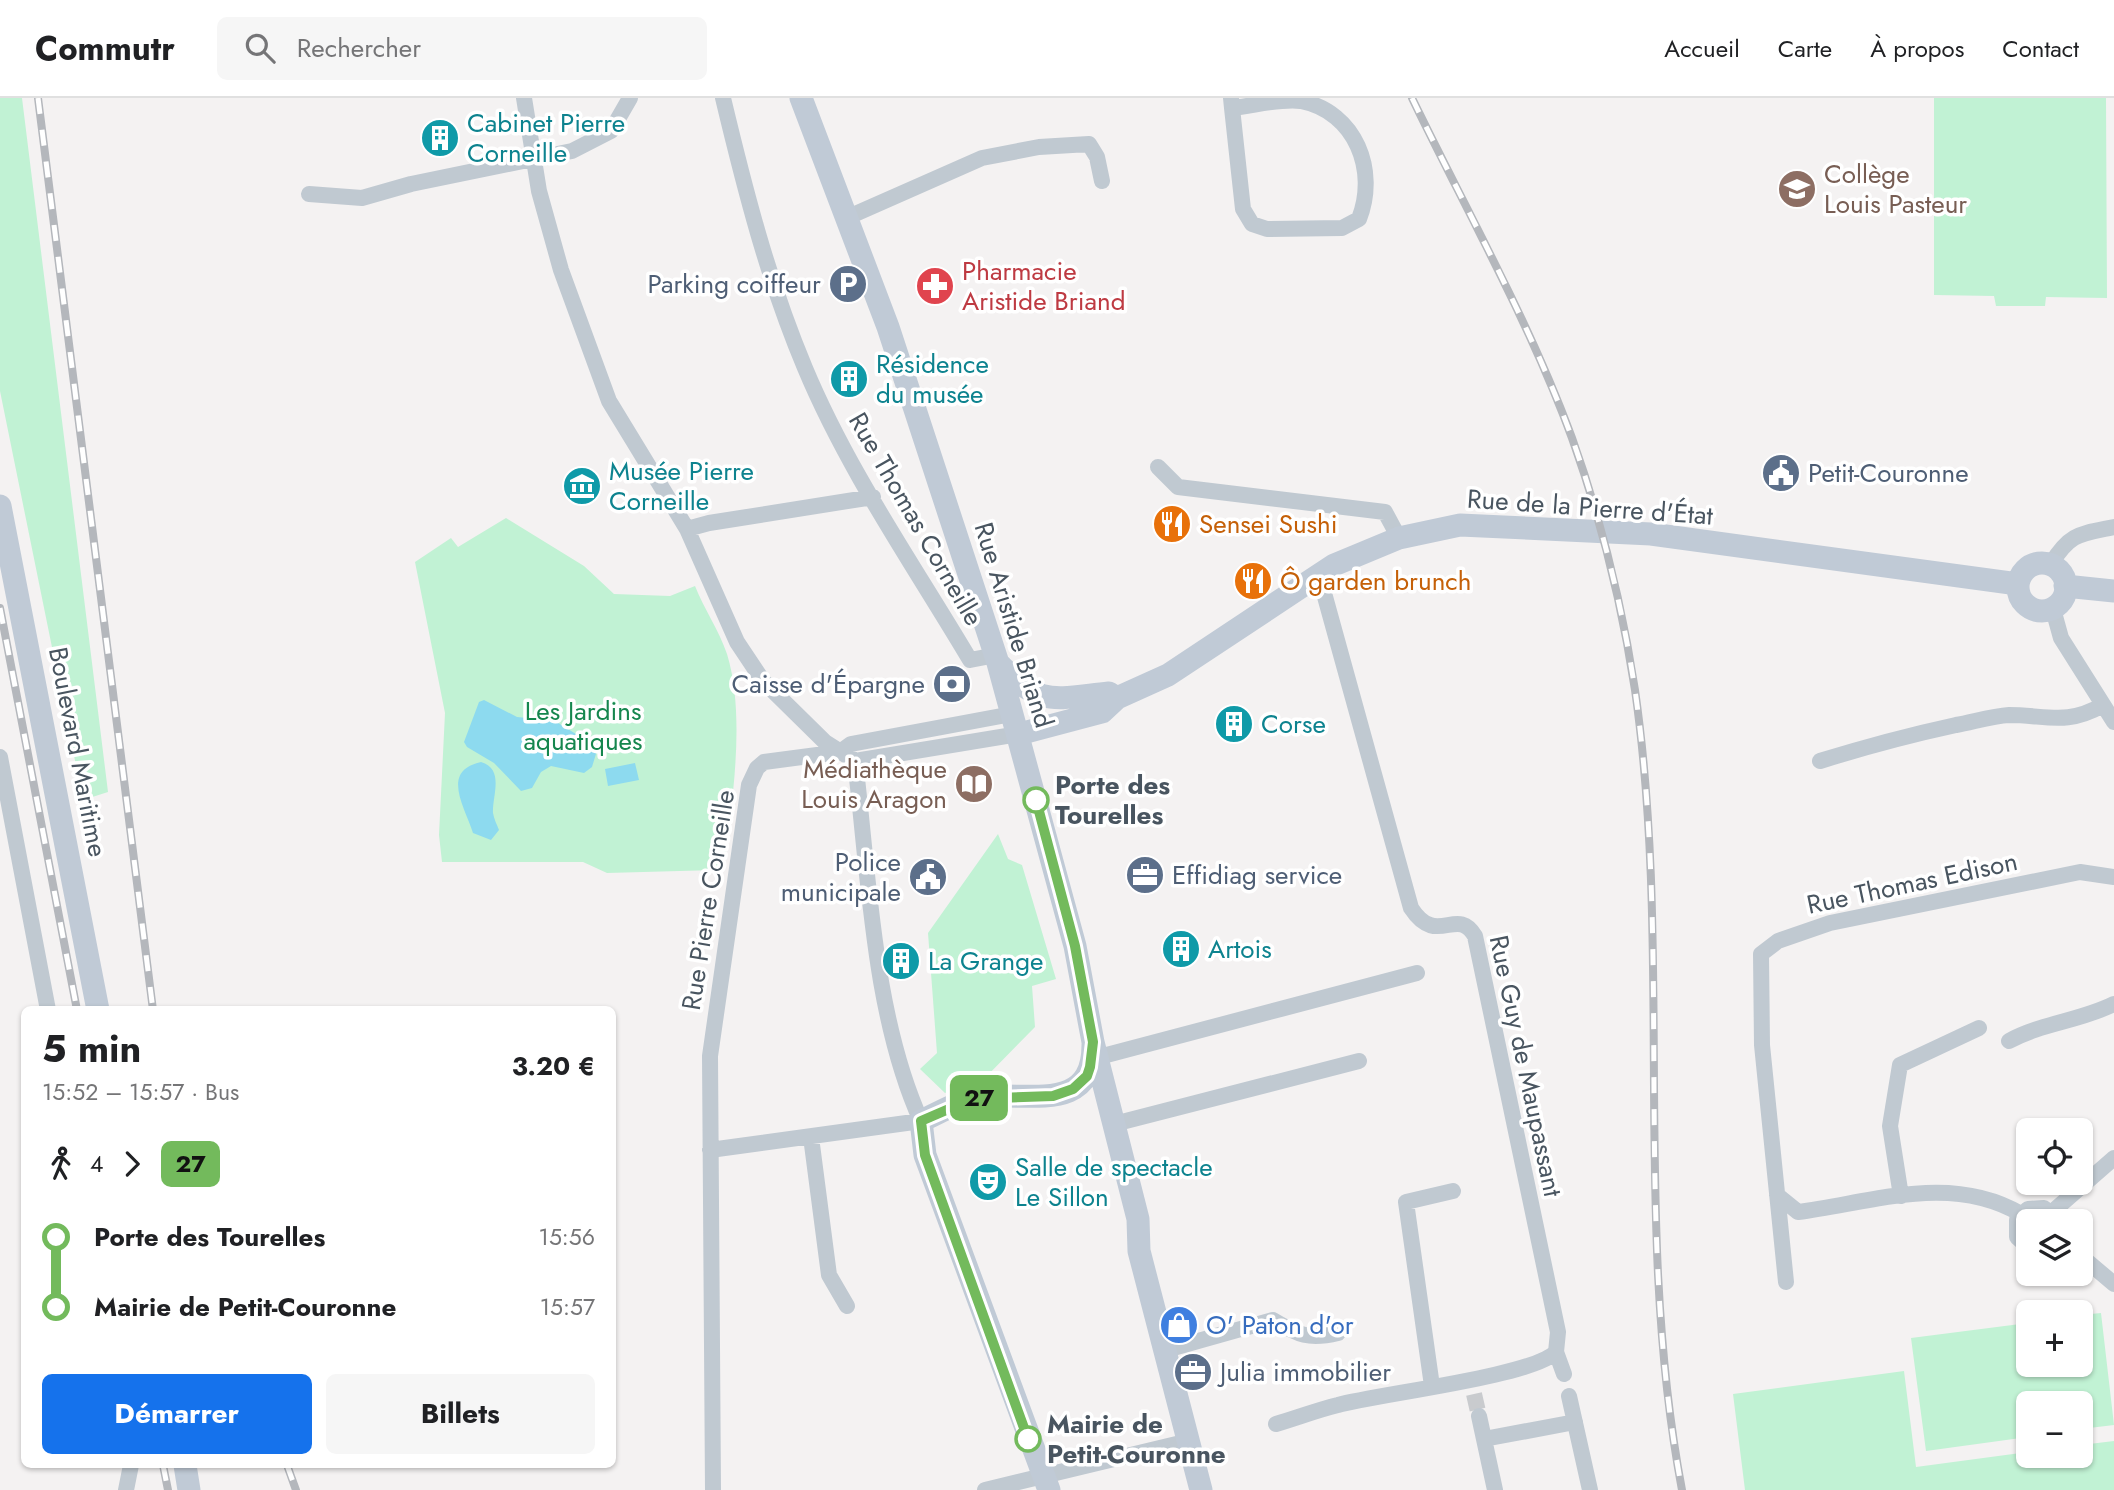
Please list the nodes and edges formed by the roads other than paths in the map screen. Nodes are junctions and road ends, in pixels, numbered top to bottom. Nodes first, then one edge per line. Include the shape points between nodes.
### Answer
1 (524, 98) edge
2 (630, 98) edge
3 (723, 98) edge
4 (801, 98) edge
5 (1231, 103) edge
6 (533, 160) junction
7 (1101, 181) dead end
8 (309, 194) dead end
9 (846, 218) junction
10 (1158, 467) dead end
11 (873, 497) junction
12 (0, 506) edge
13 (2114, 527) edge
14 (687, 529) junction
15 (1399, 538) junction
16 (2051, 564) junction
17 (1319, 575) junction
18 (2018, 583) junction
19 (2065, 586) junction
20 (2114, 592) edge
21 (2053, 609) junction
22 (997, 659) junction
23 (2114, 692) edge
24 (1113, 696) junction
25 (2102, 704) junction
26 (2114, 722) edge
27 (1015, 724) junction
28 (840, 752) junction
29 (0, 757) edge
30 (855, 761) junction
31 (1820, 761) dead end
32 (2114, 877) edge
33 (1417, 974) dead end
34 (2114, 1004) edge
35 (47, 1006) edge
36 (97, 1006) edge
37 (1979, 1028) dead end
38 (2009, 1041) dead end
39 (1096, 1049) junction
40 (1359, 1061) dead end
41 (1081, 1082) junction
42 (921, 1121) junction
43 (1114, 1124) junction
44 (811, 1138) junction
45 (710, 1150) junction
46 (2114, 1158) edge
47 (1453, 1191) dead end
48 (1777, 1195) junction
49 (1901, 1196) junction
50 (2062, 1209) edge
51 (2016, 1212) edge
52 (2093, 1266) edge
53 (1786, 1282) dead end
54 (2114, 1284) edge
55 (847, 1306) dead end
56 (1338, 1333) dead end
57 (1166, 1350) junction
58 (1556, 1352) junction
59 (1564, 1374) dead end
60 (1432, 1386) junction
61 (1569, 1396) dead end
62 (1479, 1416) tunnel mouth
63 (1576, 1422) junction
64 (1276, 1424) dead end
65 (1484, 1439) junction
66 (1189, 1441) junction
67 (131, 1468) edge
68 (185, 1468) edge
69 (1047, 1483) edge
70 (126, 1490) edge
71 (189, 1490) edge
72 (713, 1490) edge
73 (985, 1490) edge
74 (1201, 1490) edge
75 (1495, 1490) edge
76 (1590, 1490) edge

1 - 6 street
2 - 6 street via 618,123 603,138
3 - 11 street, Rue Thomas Corneille via 771,283 806,370 854,469
4 - 9 main road, Rue Aristide Briand
5 - 5 street via 1243,209 1252,223 1267,229 1342,228 1359,219 1366,204 1359,142 1340,119 1298,100
6 - 8 street via 362,198
6 - 14 street via 561,270 609,401
7 - 9 street via 1097,157 1089,144 1039,147 982,158
9 - 22 main road, Rue Aristide Briand via 888,327
10 - 15 street via 1178,487 1385,512
11 - 14 street
11 - 22 street, Rue Thomas Corneille via 970,660
12 - 36 main road, Boulevard Maritime
13 - 16 street via 2064,542
14 - 28 street via 737,642 763,681
15 - 17 main road, Rue de la Pierre d'État
15 - 18 main road, Rue de la Pierre d'État via 1460,525 1651,534
16 - 18 main road via 2032,564
16 - 19 main road via 2065,576
17 - 24 main road, Rue de la Pierre d'État via 1168,675
17 - 58 street, Rue Guy de Maupassant via 1411,908 1420,922 1432,927 1462,923 1475,936 1558,1332
18 - 21 main road via 2020,597 2034,610
19 - 20 main road
19 - 21 main road via 2065,595
21 - 25 street via 2061,638
22 - 24 main road, Rue de la Pierre d'État via 1024,689 1043,698
22 - 27 main road, Rue Aristide Briand
23 - 25 street
24 - 27 main road, Rue de la Pierre d'État via 1102,712
25 - 26 street
25 - 31 street via 2085,716 2057,720 2009,715 1882,741
27 - 28 street, Rue Pierre Corneille via 851,744
27 - 30 street
27 - 39 main road, Rue Aristide Briand via 1075,946
28 - 30 street
28 - 45 street, Rue Pierre Corneille via 764,762 749,785 710,1056
29 - 35 street
30 - 42 street via 886,1006
32 - 48 street, Rue Thomas Edison via 2080,872 1830,923 1778,941 1761,954 1762,1045
33 - 39 street
34 - 38 street
37 - 49 street via 1900,1065 1890,1126
39 - 41 main road
39 - 43 main road, Rue Aristide Briand
40 - 43 street
41 - 42 main road via 1053,1096 972,1099
41 - 43 main road
42 - 44 street
42 - 69 main road via 925,1155
43 - 57 main road, Rue Aristide Briand via 1138,1219 1139,1251
44 - 45 street
44 - 55 street via 829,1275
45 - 72 street, Rue Pierre Corneille
46 - 50 street
47 - 60 street via 1406,1202
48 - 49 street via 1798,1212
48 - 53 street, Rue Thomas Edison
49 - 51 street via 1965,1192
52 - 54 street
56 - 57 street via 1316,1338 1273,1320
57 - 66 main road, Rue Aristide Briand
58 - 59 street, Rue Guy de Maupassant
58 - 60 street via 1473,1387
60 - 64 street via 1337,1405
61 - 63 street
62 - 65 street
63 - 65 street
63 - 76 street
65 - 75 street
66 - 69 street via 1098,1463
66 - 74 main road, Rue Aristide Briand
67 - 70 street
68 - 71 main road
69 - 73 street

